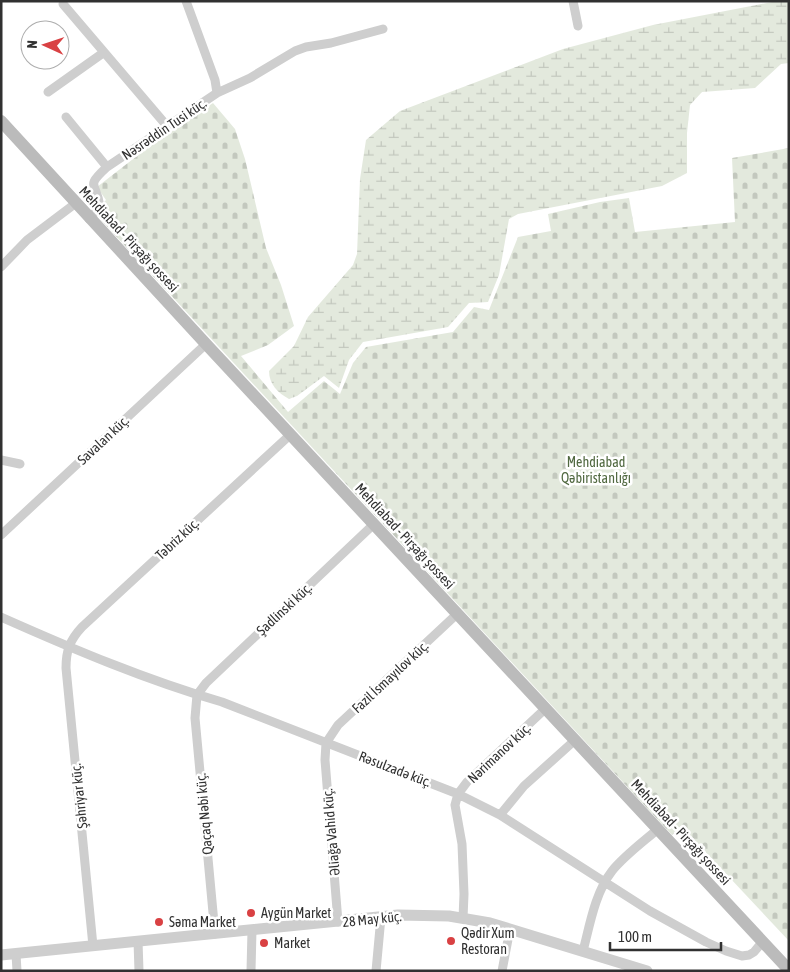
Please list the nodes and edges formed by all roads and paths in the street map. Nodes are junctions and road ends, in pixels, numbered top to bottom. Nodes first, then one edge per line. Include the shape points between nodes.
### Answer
1 (186, 1) edge
2 (573, 1) edge
3 (63, 4) dead end
4 (578, 26) dead end
5 (384, 28) dead end
6 (103, 53) junction
7 (48, 92) dead end
8 (217, 92) junction
9 (66, 117) dead end
10 (1, 121) edge
11 (167, 126) junction
12 (107, 166) junction
13 (76, 203) junction
14 (90, 218) junction
15 (1, 266) edge
16 (206, 344) junction
17 (290, 435) junction
18 (1, 460) edge
19 (20, 464) dead end
20 (374, 524) junction
21 (1, 535) edge
22 (457, 614) junction
23 (1, 617) edge
24 (68, 646) junction
25 (197, 695) junction
26 (545, 710) junction
27 (574, 741) junction
28 (326, 743) junction
29 (458, 794) junction
30 (500, 815) junction
31 (658, 829) junction
32 (605, 882) junction
33 (381, 918) junction
34 (463, 918) junction
35 (338, 922) junction
36 (510, 929) junction
37 (252, 930) junction
38 (215, 934) junction
39 (138, 941) junction
40 (763, 941) junction
41 (94, 946) junction
42 (583, 951) junction
43 (16, 954) junction
44 (1, 955) edge
45 (630, 968) edge
46 (789, 970) edge
47 (17, 971) edge
48 (139, 971) edge
49 (251, 971) edge
50 (376, 971) edge
51 (502, 971) edge
52 (647, 971) edge

1 - 8 street, Nəsrəddin Tusi küç. via 216,80
2 - 4 street
3 - 6 street
5 - 8 street via 295,51 250,78
6 - 7 street
6 - 11 street
8 - 11 street, Nəsrəddin Tusi küç.
9 - 12 street
10 - 13 main road, Mehdiabad - Pirşağı şossesi
11 - 12 street, Nəsrəddin Tusi küç.
12 - 14 street, Nəsrəddin Tusi küç. via 93,181 100,207
13 - 14 main road, Mehdiabad - Pirşağı şossesi
13 - 15 street via 27,240
14 - 16 main road, Mehdiabad - Pirşağı şossesi
16 - 17 main road, Mehdiabad - Pirşağı şossesi
16 - 21 street, Savalan küç.
17 - 20 main road, Mehdiabad - Pirşağı şossesi
17 - 24 street, Təbriz küç. via 82,627
18 - 19 street
20 - 22 main road, Mehdiabad - Pirşağı şossesi
20 - 25 street, Şadlinski küç.
22 - 26 main road, Mehdiabad - Pirşağı şossesi
22 - 28 street, Fazil İsmayılov küç. via 338,725
23 - 24 street, Rəsulzadə küç.
24 - 25 street, Rəsulzadə küç.
24 - 41 street, Şəhriyar küç. via 66,668
25 - 28 street, Rəsulzadə küç.
25 - 38 street, Qaçaq Nəbi küç. via 195,718
26 - 27 main road, Mehdiabad - Pirşağı şossesi
26 - 29 street, Nərimanov küç.
27 - 30 street via 524,786
27 - 31 main road, Mehdiabad - Pirşağı şossesi
28 - 29 street, Rəsulzadə küç.
28 - 35 street, Əliağa Vahid küç.
29 - 30 street, Rəsulzadə küç.
29 - 34 street, Nərimanov küç. via 455,805 462,844
30 - 32 street, Rəsulzadə küç.
31 - 32 street via 613,870
31 - 40 main road, Mehdiabad - Pirşağı şossesi
32 - 40 street, Rəsulzadə küç. via 650,912 726,951 749,955
32 - 42 street
33 - 34 street, 28 May küç. via 398,915
33 - 35 street, 28 May küç.
33 - 50 street
34 - 36 street, 28 May küç.
35 - 37 street, 28 May küç.
36 - 42 street, 28 May küç.
36 - 51 street
37 - 38 street, 28 May küç.
37 - 49 street
38 - 39 street, 28 May küç.
39 - 41 street, 28 May küç.
39 - 48 street
40 - 46 main road, Mehdiabad - Pirşağı şossesi
41 - 43 street, 28 May küç.
42 - 45 street, 28 May küç.
43 - 44 street, 28 May küç.
43 - 47 street
45 - 52 street, 28 May küç.

